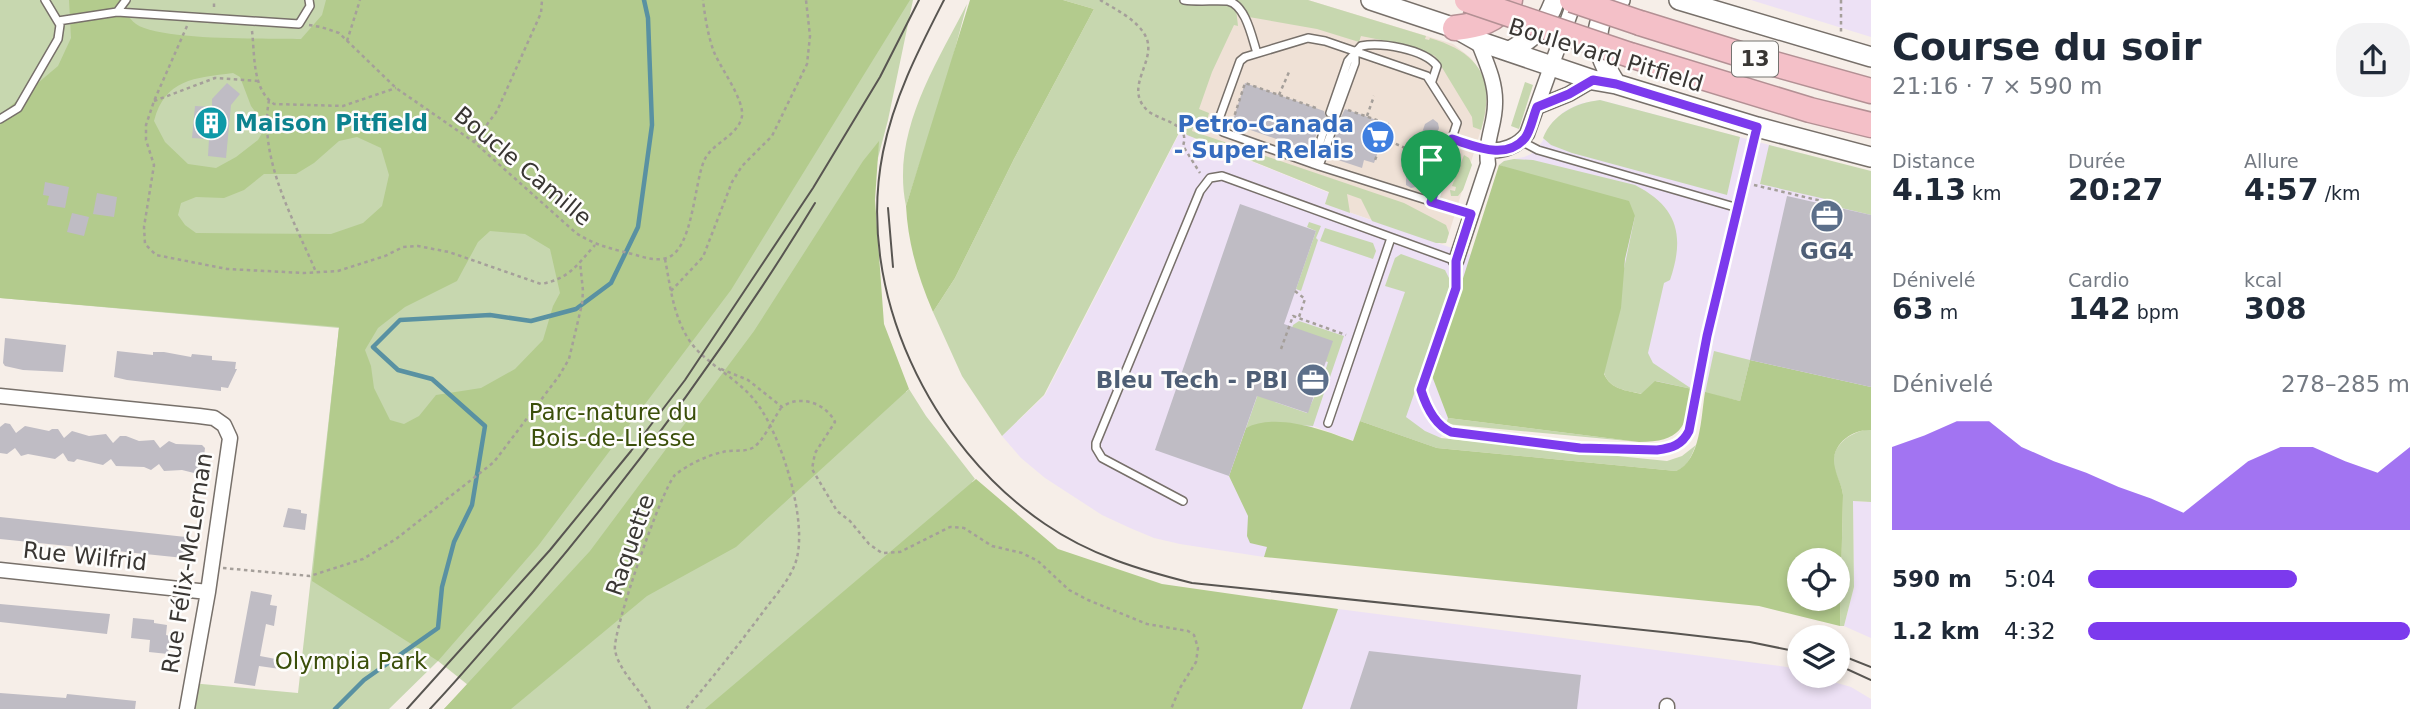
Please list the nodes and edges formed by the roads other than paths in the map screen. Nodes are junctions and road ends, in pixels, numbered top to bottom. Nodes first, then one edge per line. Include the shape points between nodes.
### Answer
1 (45, 0) edge
2 (126, 0) edge
3 (309, 0) edge
4 (1184, 0) edge
5 (1371, 0) edge
6 (1467, 0) edge
7 (1510, 0) edge
8 (1555, 0) edge
9 (1573, 0) edge
10 (1620, 0) edge
11 (1679, 0) edge
12 (117, 12) junction
13 (58, 21) junction
14 (1455, 28) junction
15 (1478, 41) junction
16 (1355, 51) junction
17 (1510, 51) junction
18 (1257, 53) junction
19 (1871, 57) edge
20 (1552, 66) junction
21 (1593, 80) junction
22 (1432, 81) junction
23 (1616, 84) junction
24 (1871, 91) edge
25 (1537, 107) junction
26 (1330, 113) road end
27 (0, 118) edge
28 (1871, 125) edge
29 (1757, 127) junction
30 (1327, 131) dead end
31 (1452, 139) junction
32 (1521, 141) junction
33 (1487, 150) junction
34 (1871, 157) edge
35 (1316, 165) junction
36 (1431, 202) junction
37 (1738, 208) junction
38 (1471, 214) junction
39 (1391, 238) junction
40 (1456, 261) junction
41 (0, 396) edge
42 (1328, 423) dead end
43 (1183, 501) dead end
44 (0, 570) edge
45 (208, 592) junction
46 (187, 709) edge

1 - 13 lane
2 - 12 lane
3 - 12 lane via 299,24
4 - 18 lane via 1236,4
5 - 14 main road, Boulevard Pitfield
6 - 28 highway, 13, bridge via 1630,55
7 - 14 highway via 1486,23
8 - 17 main road via 1548,20 1536,34
9 - 20 street
9 - 24 highway, 13, bridge
10 - 23 main road via 1604,15 1598,33 1603,65
11 - 19 main road
12 - 13 lane
13 - 27 lane via 58,39 36,80 18,108
14 - 15 main road, Boulevard Pitfield
15 - 17 main road, Boulevard Pitfield
15 - 33 street via 1494,87 1495,110
16 - 18 lane via 1313,38
16 - 22 lane
16 - 22 lane via 1364,45 1381,45 1429,59 1437,66
16 - 26 lane via 1355,64
17 - 20 main road, Boulevard Pitfield
18 - 35 lane via 1240,61 1219,128
20 - 21 main road, Boulevard Pitfield
20 - 25 street
21 - 23 main road, Boulevard Pitfield
21 - 25 street
22 - 31 lane via 1457,120
23 - 29 main road, Boulevard Pitfield
25 - 32 street
29 - 34 main road, Boulevard Pitfield
29 - 37 lane
30 - 35 lane
31 - 33 lane
31 - 36 lane
32 - 33 street via 1505,149
32 - 37 lane via 1538,150
33 - 38 street via 1488,164
35 - 36 lane
36 - 38 lane
37 - 40 lane via 1689,431 1681,443 1669,449 1580,448 1511,441 1451,432 1440,425 1421,390 1456,288
38 - 40 street
39 - 40 lane
39 - 42 lane
39 - 43 lane via 1222,176 1206,181 1096,443 1102,458
41 - 45 street, Rue Félix-McLernan via 214,418 224,425 230,438
44 - 45 street, Rue Wilfrid
45 - 46 street, Rue Félix-McLernan

